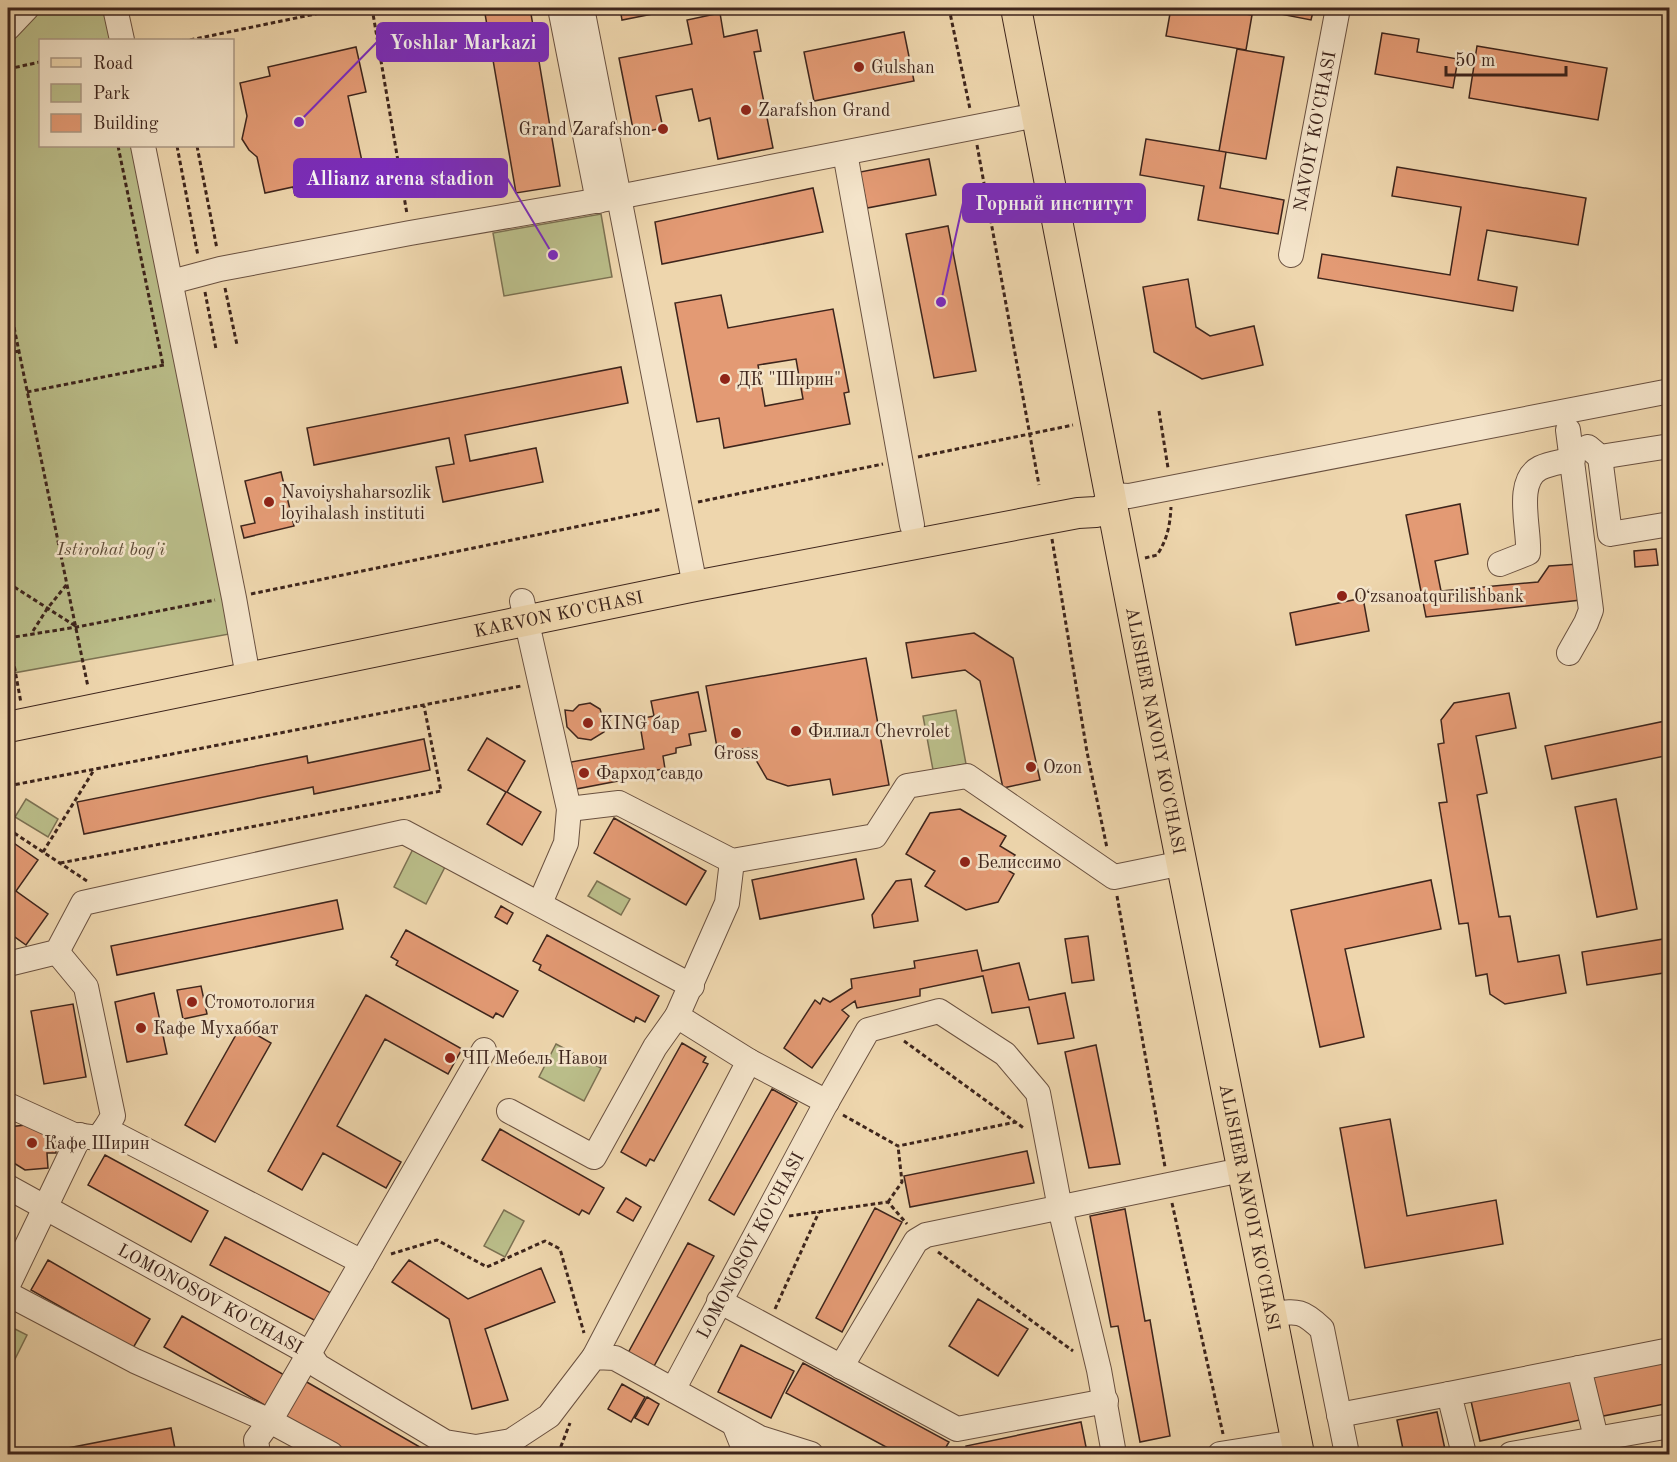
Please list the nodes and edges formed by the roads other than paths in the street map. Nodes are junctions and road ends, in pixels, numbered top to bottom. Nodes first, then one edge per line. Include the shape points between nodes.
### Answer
1 (27, 8) edge
2 (115, 8) edge
3 (560, 8) edge
4 (582, 8) edge
5 (1001, 8) edge
6 (1016, 8) edge
7 (1338, 8) edge
8 (8, 28) edge
9 (122, 39) edge
10 (1030, 117) junction
11 (143, 147) edge
12 (845, 153) junction
13 (608, 199) junction
14 (1291, 255) dead end
15 (171, 282) junction
16 (1670, 391) edge
17 (1549, 414) junction
18 (1568, 430) junction
19 (1670, 446) edge
20 (1600, 457) junction
21 (1573, 459) junction
22 (1108, 501) junction
23 (1670, 524) edge
24 (912, 525) junction
25 (1500, 564) dead end
26 (693, 577) junction
27 (525, 611) junction
28 (1569, 653) dead end
29 (246, 667) junction
30 (12, 712) edge
31 (569, 809) junction
32 (732, 861) junction
33 (1168, 866) junction
34 (540, 903) junction
35 (57, 952) junction
36 (8, 964) edge
37 (692, 986) junction
38 (677, 1016) junction
39 (484, 1050) dead end
40 (749, 1061) junction
41 (826, 1104) junction
42 (8, 1105) edge
43 (509, 1111) dead end
44 (105, 1129) junction
45 (80, 1135) junction
46 (1227, 1173) junction
47 (8, 1187) edge
48 (45, 1208) junction
49 (1060, 1208) junction
50 (362, 1262) junction
51 (8, 1285) edge
52 (8, 1294) edge
53 (719, 1301) junction
54 (1272, 1314) junction
55 (1670, 1350) edge
56 (309, 1353) junction
57 (600, 1359) junction
58 (841, 1367) junction
59 (1579, 1368) junction
60 (673, 1390) junction
61 (1449, 1394) junction
62 (1106, 1401) junction
63 (1340, 1415) junction
64 (270, 1420) junction
65 (734, 1424) junction
66 (1670, 1426) edge
67 (1599, 1447) edge
68 (1289, 1449) edge
69 (1224, 1454) edge
70 (258, 1455) edge
71 (330, 1455) edge
72 (746, 1455) edge
73 (812, 1455) edge
74 (1114, 1455) edge
75 (1347, 1455) edge
76 (1464, 1455) edge
77 (1511, 1455) edge

1 - 8 street
2 - 9 street
3 - 13 street
4 - 13 street
5 - 10 main road, ALISHER NAVOIY KO'CHASI
6 - 10 main road, ALISHER NAVOIY KO'CHASI
7 - 14 street, NAVOIY KO'CHASI
10 - 12 street
10 - 22 main road, ALISHER NAVOIY KO'CHASI
10 - 22 main road, ALISHER NAVOIY KO'CHASI via 1080,423
11 - 15 street
12 - 13 street
12 - 24 street
13 - 15 street via 410,233
13 - 26 street
15 - 29 street via 175,363 234,598
16 - 17 street
17 - 18 street
17 - 22 street
18 - 20 street
18 - 21 street
19 - 20 street
20 - 23 street via 1610,534
21 - 25 street via 1539,468 1531,477 1524,499 1528,553
21 - 28 street via 1591,610
22 - 24 main road via 1043,500
22 - 26 main road, KARVON KO'CHASI via 1078,513
22 - 33 main road, ALISHER NAVOIY KO'CHASI via 1106,568
22 - 54 main road, ALISHER NAVOIY KO'CHASI
24 - 26 main road
26 - 27 main road, KARVON KO'CHASI
27 - 29 main road, KARVON KO'CHASI
27 - 31 street
29 - 30 main road, KARVON KO'CHASI
29 - 30 main road via 89,690
31 - 32 street via 620,803
31 - 34 street via 566,843
32 - 33 street via 875,836 907,786 967,776 1114,877
32 - 37 street via 727,903
33 - 46 main road, ALISHER NAVOIY KO'CHASI
34 - 35 street via 404,832 83,903
34 - 37 street
35 - 36 street
35 - 44 street via 86,987 113,1116
37 - 38 street
38 - 40 street
38 - 43 street via 655,1047 594,1157
39 - 50 street
40 - 41 street
40 - 57 street, LOMONOSOV KO'CHASI
41 - 49 street via 868,1030 939,1011 1005,1054 1038,1093
41 - 53 street, LOMONOSOV KO'CHASI
42 - 45 street
44 - 45 street via 98,1137
44 - 50 street
45 - 48 street
46 - 49 street
46 - 68 main road, ALISHER NAVOIY KO'CHASI
47 - 48 street, LOMONOSOV KO'CHASI
48 - 51 street
48 - 56 street, LOMONOSOV KO'CHASI
49 - 58 street via 926,1235 916,1241
49 - 62 street
50 - 56 street
52 - 64 street via 135,1361
53 - 58 street
53 - 60 street, LOMONOSOV KO'CHASI
54 - 63 street via 1297,1311 1322,1329
54 - 68 main road, ALISHER NAVOIY KO'CHASI
55 - 59 street
56 - 57 street, LOMONOSOV KO'CHASI via 318,1366 446,1442 476,1447 512,1441 549,1416
56 - 64 street
57 - 60 street
58 - 62 street via 957,1429
59 - 61 street
59 - 67 street
60 - 65 street
61 - 63 street
61 - 76 street
62 - 74 street
63 - 75 street
64 - 70 street via 256,1440
64 - 71 street
65 - 72 street
65 - 73 street via 760,1438
66 - 67 street
67 - 77 street
68 - 69 street

